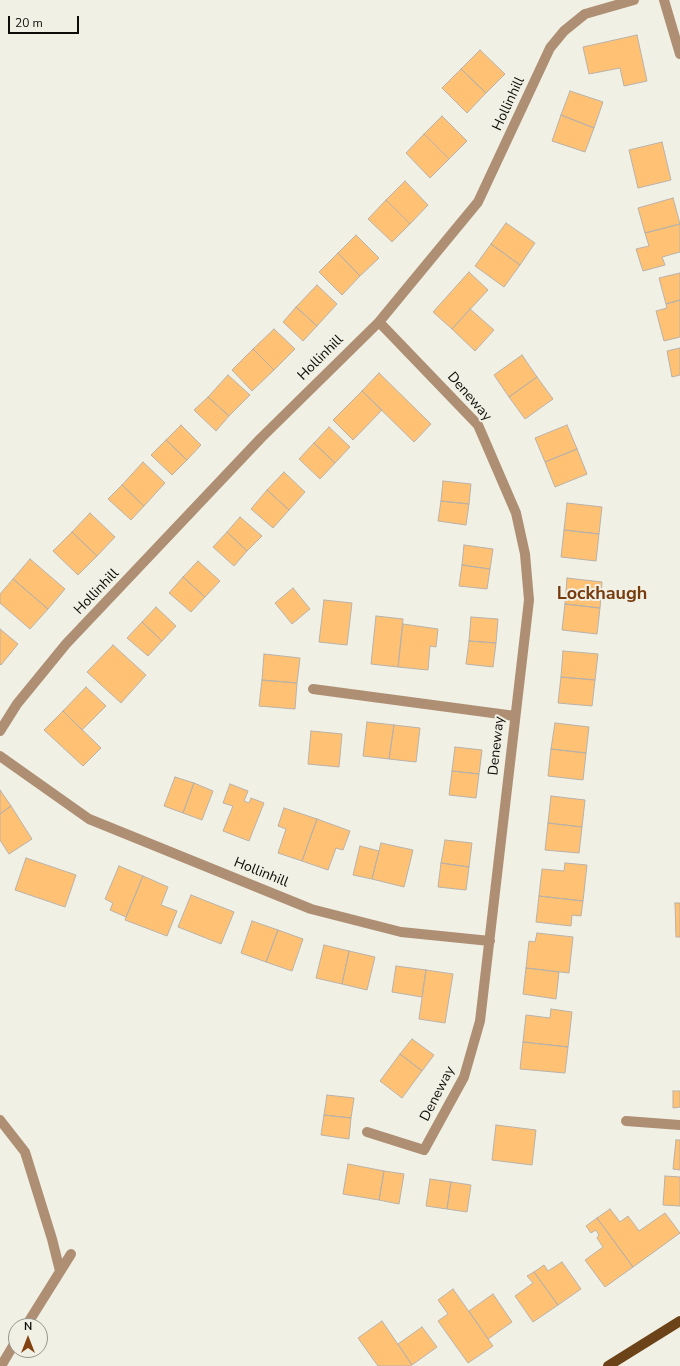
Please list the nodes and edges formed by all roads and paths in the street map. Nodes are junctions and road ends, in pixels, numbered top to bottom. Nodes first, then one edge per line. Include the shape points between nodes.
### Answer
1 (634, 0) edge
2 (664, 0) edge
3 (680, 54) edge
4 (379, 322) junction
5 (313, 689) dead end
6 (514, 716) junction
7 (0, 731) edge
8 (0, 756) edge
9 (490, 941) junction
10 (0, 1120) edge
11 (626, 1121) dead end
12 (680, 1125) edge
13 (367, 1132) dead end
14 (71, 1254) dead end
15 (60, 1271) junction
16 (31, 1318) edge
17 (680, 1321) edge
18 (8, 1354) edge
19 (1, 1366) edge
20 (608, 1366) edge

1 - 4 street, Hollinhill via 585,14 564,31 550,48 478,202
2 - 3 street
4 - 6 street, Deneway via 478,425 516,513 525,554 529,600
4 - 7 street, Hollinhill via 261,438 66,644 17,704
5 - 6 street
6 - 9 street, Deneway
8 - 9 street, Hollinhill via 89,819 311,908 401,932
9 - 13 street, Deneway via 480,1021 464,1076 424,1150
10 - 15 street via 25,1152
11 - 12 street
14 - 15 street
15 - 16 street
17 - 20 main road
18 - 19 street

